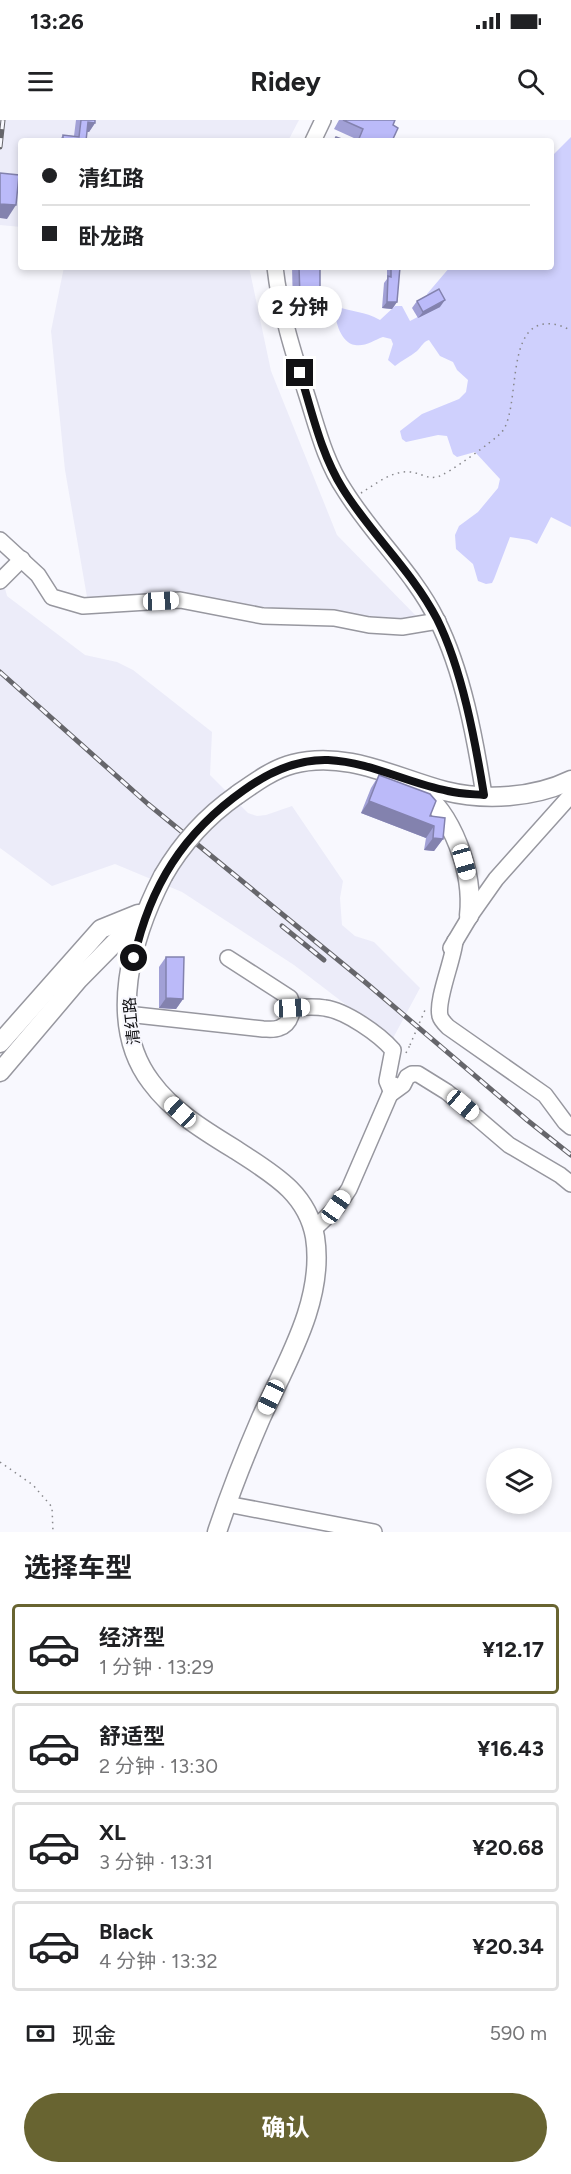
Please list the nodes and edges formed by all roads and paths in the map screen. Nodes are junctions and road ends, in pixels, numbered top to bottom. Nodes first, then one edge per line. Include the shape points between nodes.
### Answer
1 (323, 120) edge
2 (314, 138) edge
3 (275, 270) edge
4 (571, 331) edge
5 (349, 498) junction
6 (0, 540) edge
7 (22, 559) junction
8 (0, 581) edge
9 (438, 621) junction
10 (392, 774) junction
11 (571, 780) edge
12 (484, 795) junction
13 (571, 795) edge
14 (148, 910) junction
15 (469, 916) junction
16 (455, 941) junction
17 (228, 958) dead end
18 (440, 973) dead end
19 (292, 1008) junction
20 (424, 1010) dead end
21 (127, 1014) junction
22 (0, 1043) edge
23 (410, 1045) dead end
24 (0, 1072) edge
25 (393, 1087) junction
26 (571, 1127) edge
27 (571, 1184) edge
28 (313, 1230) junction
29 (0, 1462) edge
30 (227, 1504) junction
31 (53, 1532) edge
32 (217, 1532) edge
33 (374, 1532) edge

1 - 2 street
3 - 5 street via 283,316 321,441
4 - 5 path via 552,324 532,330 516,365 510,407 501,432 453,470 436,477 398,473
5 - 9 street
6 - 7 street
7 - 8 street
7 - 9 street via 52,597 83,606 180,600 263,616 334,618 369,625 402,627
9 - 12 street via 462,693
10 - 12 main road, 清红路 via 447,791
10 - 14 main road, 清红路, bridge via 329,760 277,770 237,795 192,835 164,876
10 - 15 main road via 423,792 445,817 467,875
11 - 12 main road, 清红路 via 534,792
13 - 15 street via 496,879
14 - 21 main road, 清红路 via 131,971
14 - 22 main road via 101,929
14 - 24 main road via 78,981
15 - 16 street
16 - 18 street
16 - 26 street via 442,996 442,1020 545,1095
17 - 19 street via 290,998
19 - 21 street via 290,1019 278,1029
19 - 25 street via 334,1010 386,1041 393,1050 387,1081
20 - 23 path, bridge
21 - 28 main road, 清红路 via 135,1053 156,1089 192,1122 285,1183 302,1203
25 - 27 street via 418,1074 447,1092 509,1144
25 - 28 street via 349,1189
28 - 30 main road, 清红路 via 315,1271 306,1313
29 - 31 path via 33,1485 52,1507
30 - 32 main road, 清红路
30 - 33 street

